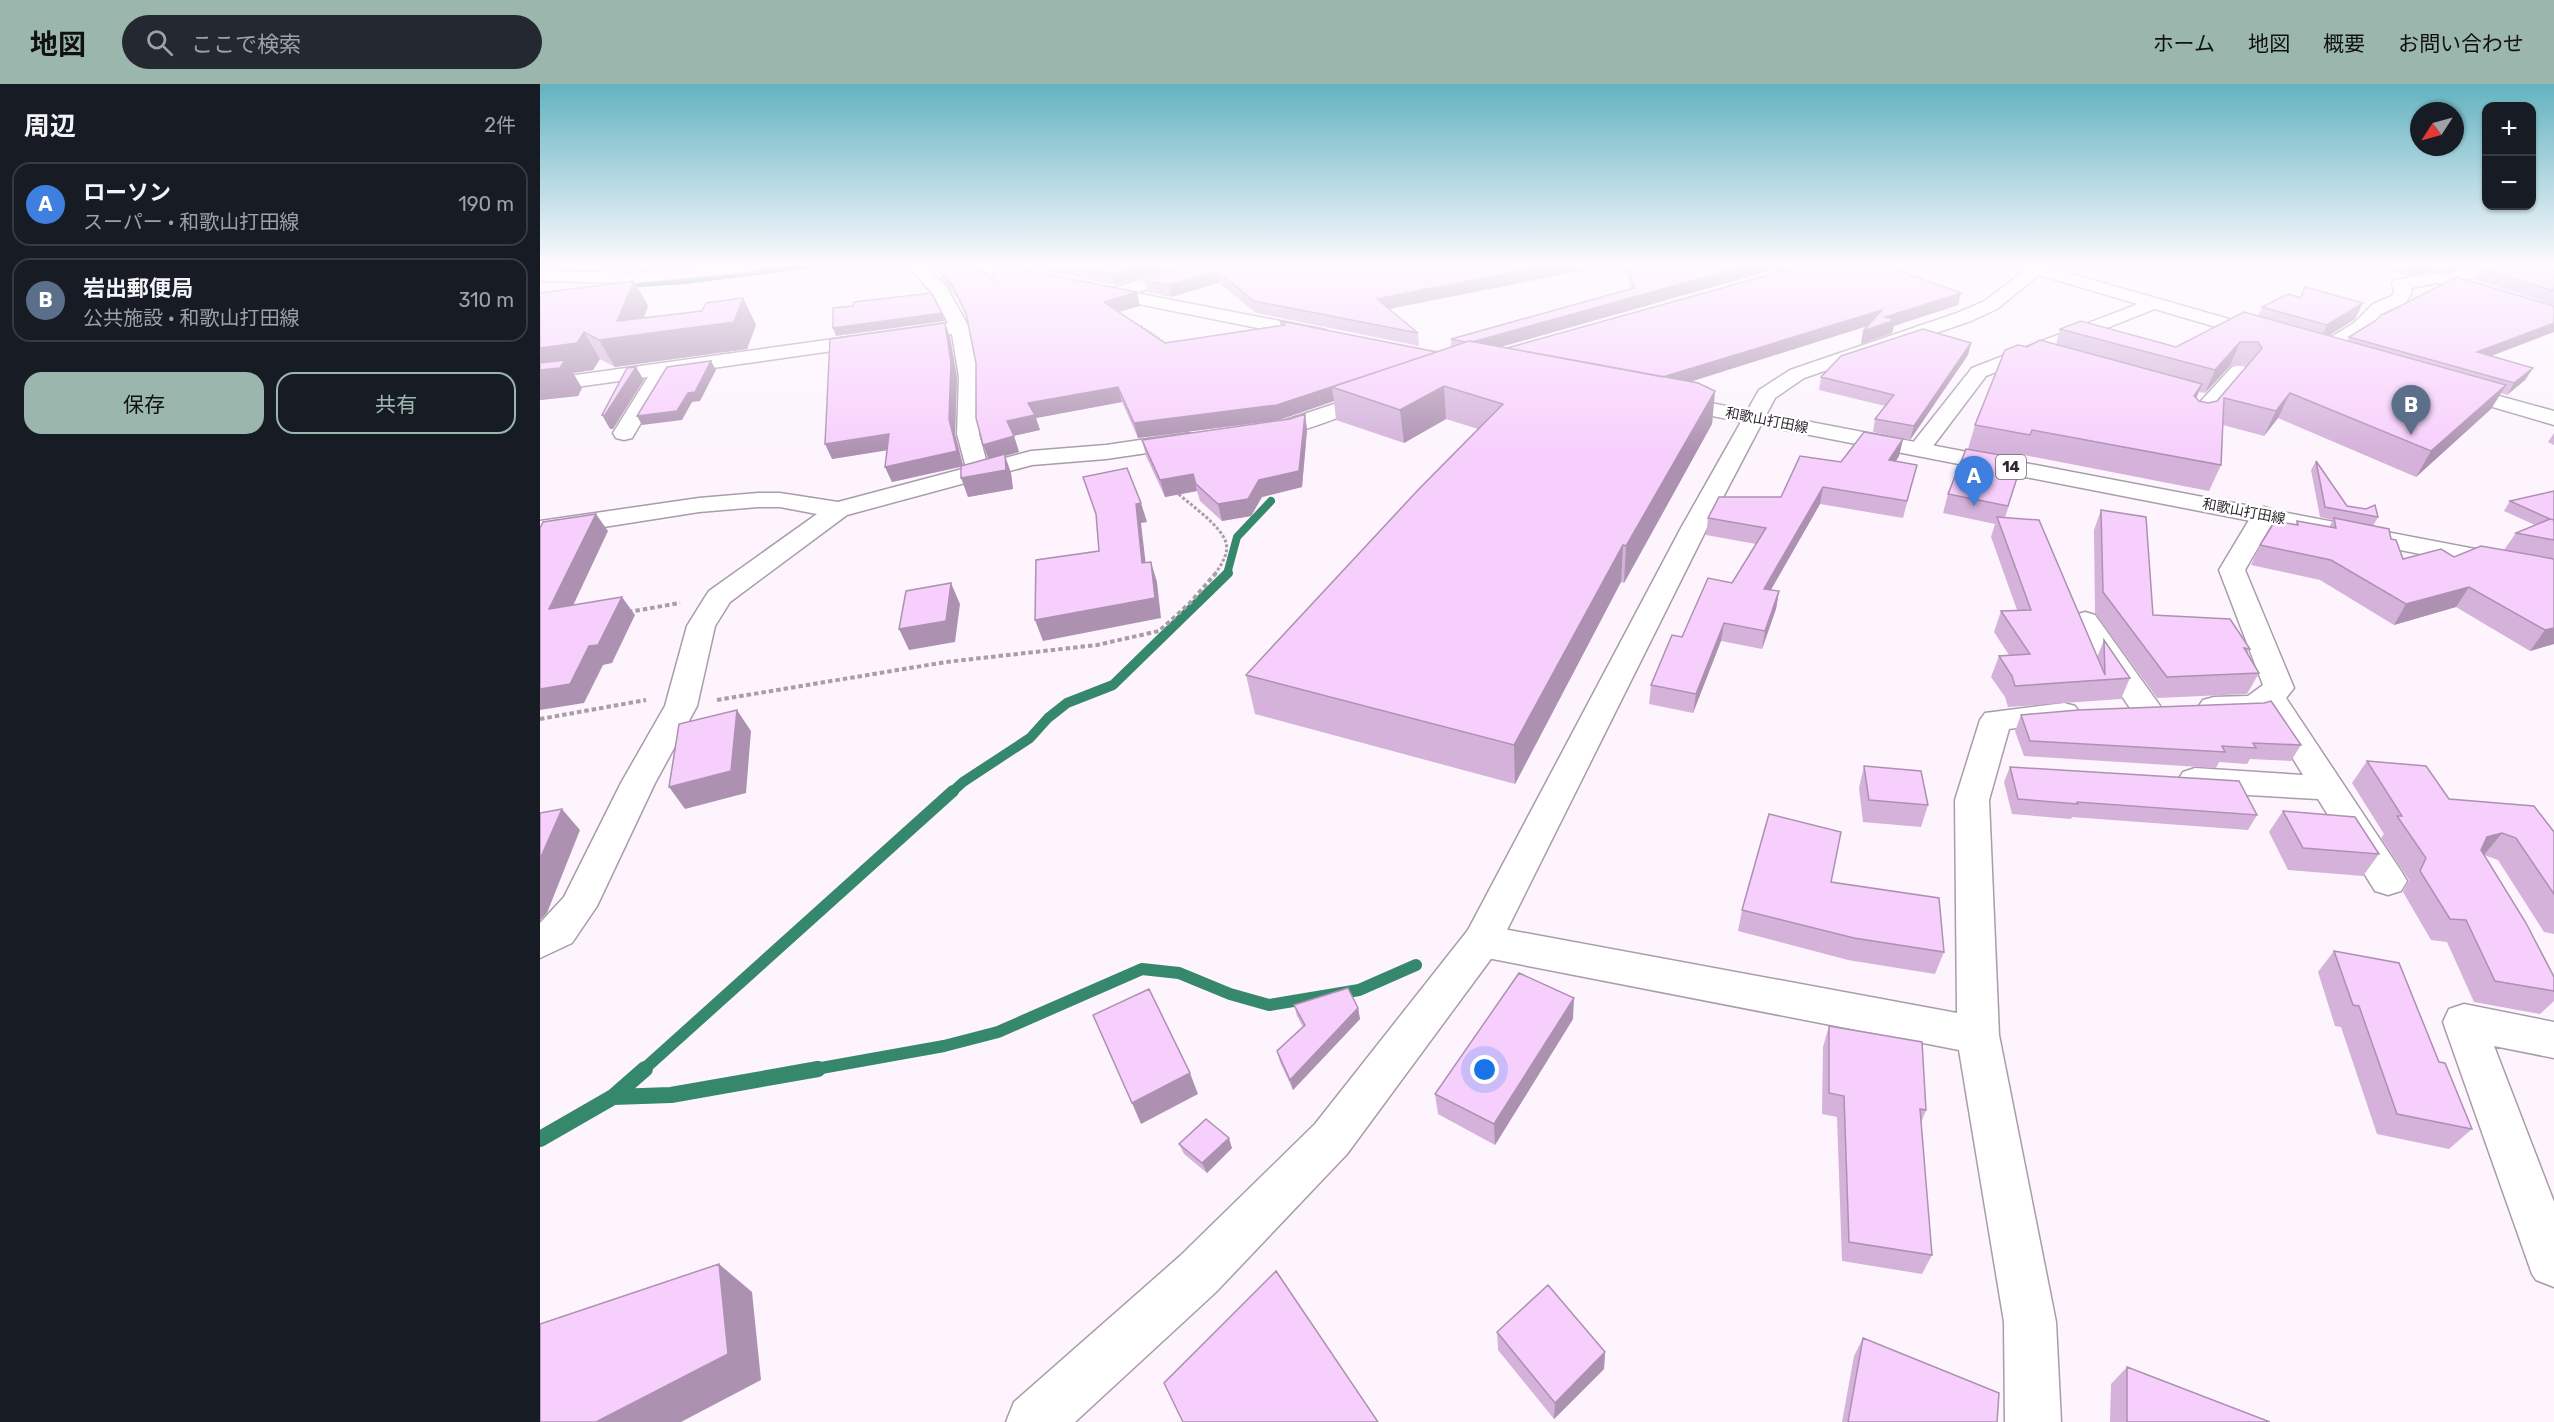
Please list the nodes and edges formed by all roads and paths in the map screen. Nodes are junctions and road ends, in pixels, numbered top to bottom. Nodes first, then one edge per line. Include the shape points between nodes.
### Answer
1 (950, 328) edge
2 (960, 328) edge
3 (1145, 328) edge
4 (1288, 328) edge
5 (1929, 328) edge
6 (2089, 328) edge
7 (2239, 328) edge
8 (2359, 328) edge
9 (1341, 339) edge
10 (2277, 339) edge
11 (2300, 345) edge
12 (1168, 346) edge
13 (2322, 351) junction
14 (2027, 353) junction
15 (2345, 358) edge
16 (2061, 363) edge
17 (663, 370) junction
18 (2239, 371) edge
19 (2435, 384) edge
20 (540, 386) edge
21 (1392, 390) edge
22 (1650, 398) edge
23 (2187, 398) edge
24 (1752, 417) junction
25 (2554, 418) edge
26 (624, 433) dead end
27 (1241, 433) edge
28 (1209, 437) edge
29 (1149, 446) junction
30 (1919, 449) junction
31 (978, 471) junction
32 (838, 510) junction
33 (2264, 515) junction
34 (540, 529) edge
35 (2554, 572) edge
36 (719, 597) junction
37 (619, 613) edge
38 (2085, 621) edge
39 (2269, 695) junction
40 (683, 699) junction
41 (2147, 710) junction
42 (540, 719) edge
43 (1982, 767) junction
44 (2018, 769) edge
45 (2161, 778) edge
46 (2328, 788) junction
47 (2388, 881) dead end
48 (1482, 941) junction
49 (540, 942) edge
50 (1978, 1035) junction
51 (2554, 1040) edge
52 (2554, 1262) edge
53 (1034, 1422) edge
54 (2033, 1422) edge

1 - 17 street
2 - 31 street via 969,377 968,434
3 - 12 path
4 - 9 street
5 - 24 street via 1797,374 1766,394
6 - 14 street
7 - 10 street
8 - 13 street
11 - 13 street
13 - 15 street
14 - 16 street
14 - 30 street via 1979,372
17 - 20 street
17 - 26 street
18 - 23 street via 2204,412
19 - 25 street
21 - 27 street via 1284,428
22 - 24 street, 和歌山打田線 / 14
24 - 30 street, 和歌山打田線 / 14
24 - 48 street
28 - 29 street
29 - 31 street via 1031,458
29 - 40 path via 1154,469 1208,519 1226,543 1224,561 1213,577 1159,631 1097,645
30 - 33 street, 和歌山打田線 / 14
31 - 32 street
32 - 34 street via 758,500
32 - 36 street
33 - 35 street, 和歌山打田線 / 14
33 - 39 street via 2232,570 2279,688
36 - 37 path
36 - 40 street via 701,626
38 - 41 street
39 - 41 street via 2254,706
39 - 46 street
40 - 42 path
40 - 49 street via 578,906 558,932
41 - 43 street via 1996,720
43 - 44 street
43 - 50 street via 1972,800
45 - 46 street
46 - 47 street
48 - 50 street
48 - 53 street via 1331,1140 1198,1274
50 - 54 street via 2030,1322
51 - 52 street via 2464,1022

